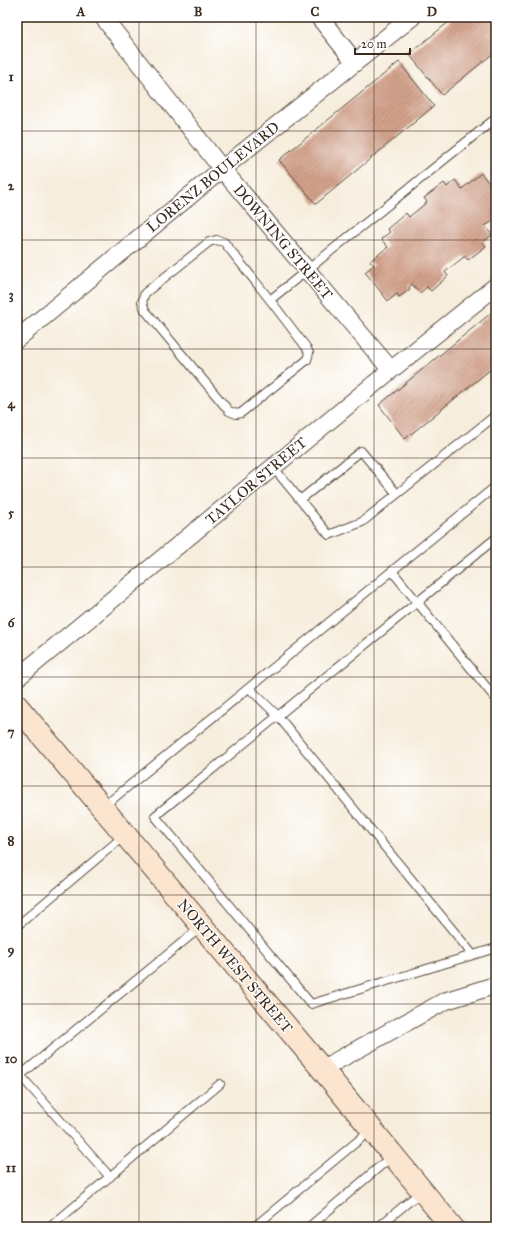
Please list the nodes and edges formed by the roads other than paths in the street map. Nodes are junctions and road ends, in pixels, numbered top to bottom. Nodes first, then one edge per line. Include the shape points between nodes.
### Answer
1 (103, 17) edge
2 (319, 17) edge
3 (412, 17) edge
4 (356, 62) junction
5 (496, 118) edge
6 (222, 169) junction
7 (307, 271) junction
8 (496, 286) edge
9 (270, 300) junction
10 (17, 339) edge
11 (391, 370) junction
12 (496, 415) edge
13 (273, 467) junction
14 (496, 486) edge
15 (397, 494) junction
16 (300, 500) junction
17 (496, 538) edge
18 (392, 571) junction
19 (417, 602) junction
20 (17, 678) edge
21 (249, 688) junction
22 (496, 699) edge
23 (17, 706) edge
24 (278, 716) junction
25 (103, 808) junction
26 (126, 835) junction
27 (17, 926) edge
28 (202, 926) junction
29 (496, 948) edge
30 (473, 955) junction
31 (496, 985) edge
32 (322, 1069) junction
33 (19, 1076) edge
34 (220, 1084) dead end
35 (372, 1130) junction
36 (393, 1156) junction
37 (110, 1177) junction
38 (422, 1191) junction
39 (50, 1227) edge
40 (254, 1227) edge
41 (309, 1227) edge
42 (378, 1227) edge
43 (452, 1227) edge

1 - 6 street, DOWNING STREET
2 - 4 street
3 - 4 street, LORENZ BOULEVARD
4 - 6 street, LORENZ BOULEVARD
5 - 7 lane
6 - 7 street, DOWNING STREET
6 - 10 street, LORENZ BOULEVARD
7 - 9 lane
7 - 11 street, DOWNING STREET
8 - 11 street, TAYLOR STREET
9 - 9 lane via 224,242 216,240 209,242 145,293 142,302 145,310 229,411 236,414 307,360 309,353 306,347
11 - 13 street, TAYLOR STREET
12 - 15 lane
13 - 16 lane
13 - 20 street, TAYLOR STREET
14 - 18 lane
15 - 16 lane via 362,522 330,534
15 - 16 lane via 360,451
17 - 19 lane
18 - 19 lane
18 - 21 lane
19 - 22 lane
19 - 24 lane
21 - 24 lane
21 - 25 lane
23 - 25 street, NORTH WEST STREET
24 - 30 lane
24 - 30 lane via 155,816 311,1004
25 - 26 street, NORTH WEST STREET
26 - 27 lane
26 - 28 street, NORTH WEST STREET
28 - 32 street, NORTH WEST STREET
28 - 33 lane
29 - 30 lane
31 - 32 street via 445,1001
32 - 35 street, NORTH WEST STREET
33 - 37 lane
34 - 37 lane
35 - 36 street, NORTH WEST STREET
35 - 40 lane
36 - 38 street, NORTH WEST STREET
36 - 41 lane
37 - 39 lane
38 - 42 lane
38 - 43 street, NORTH WEST STREET

